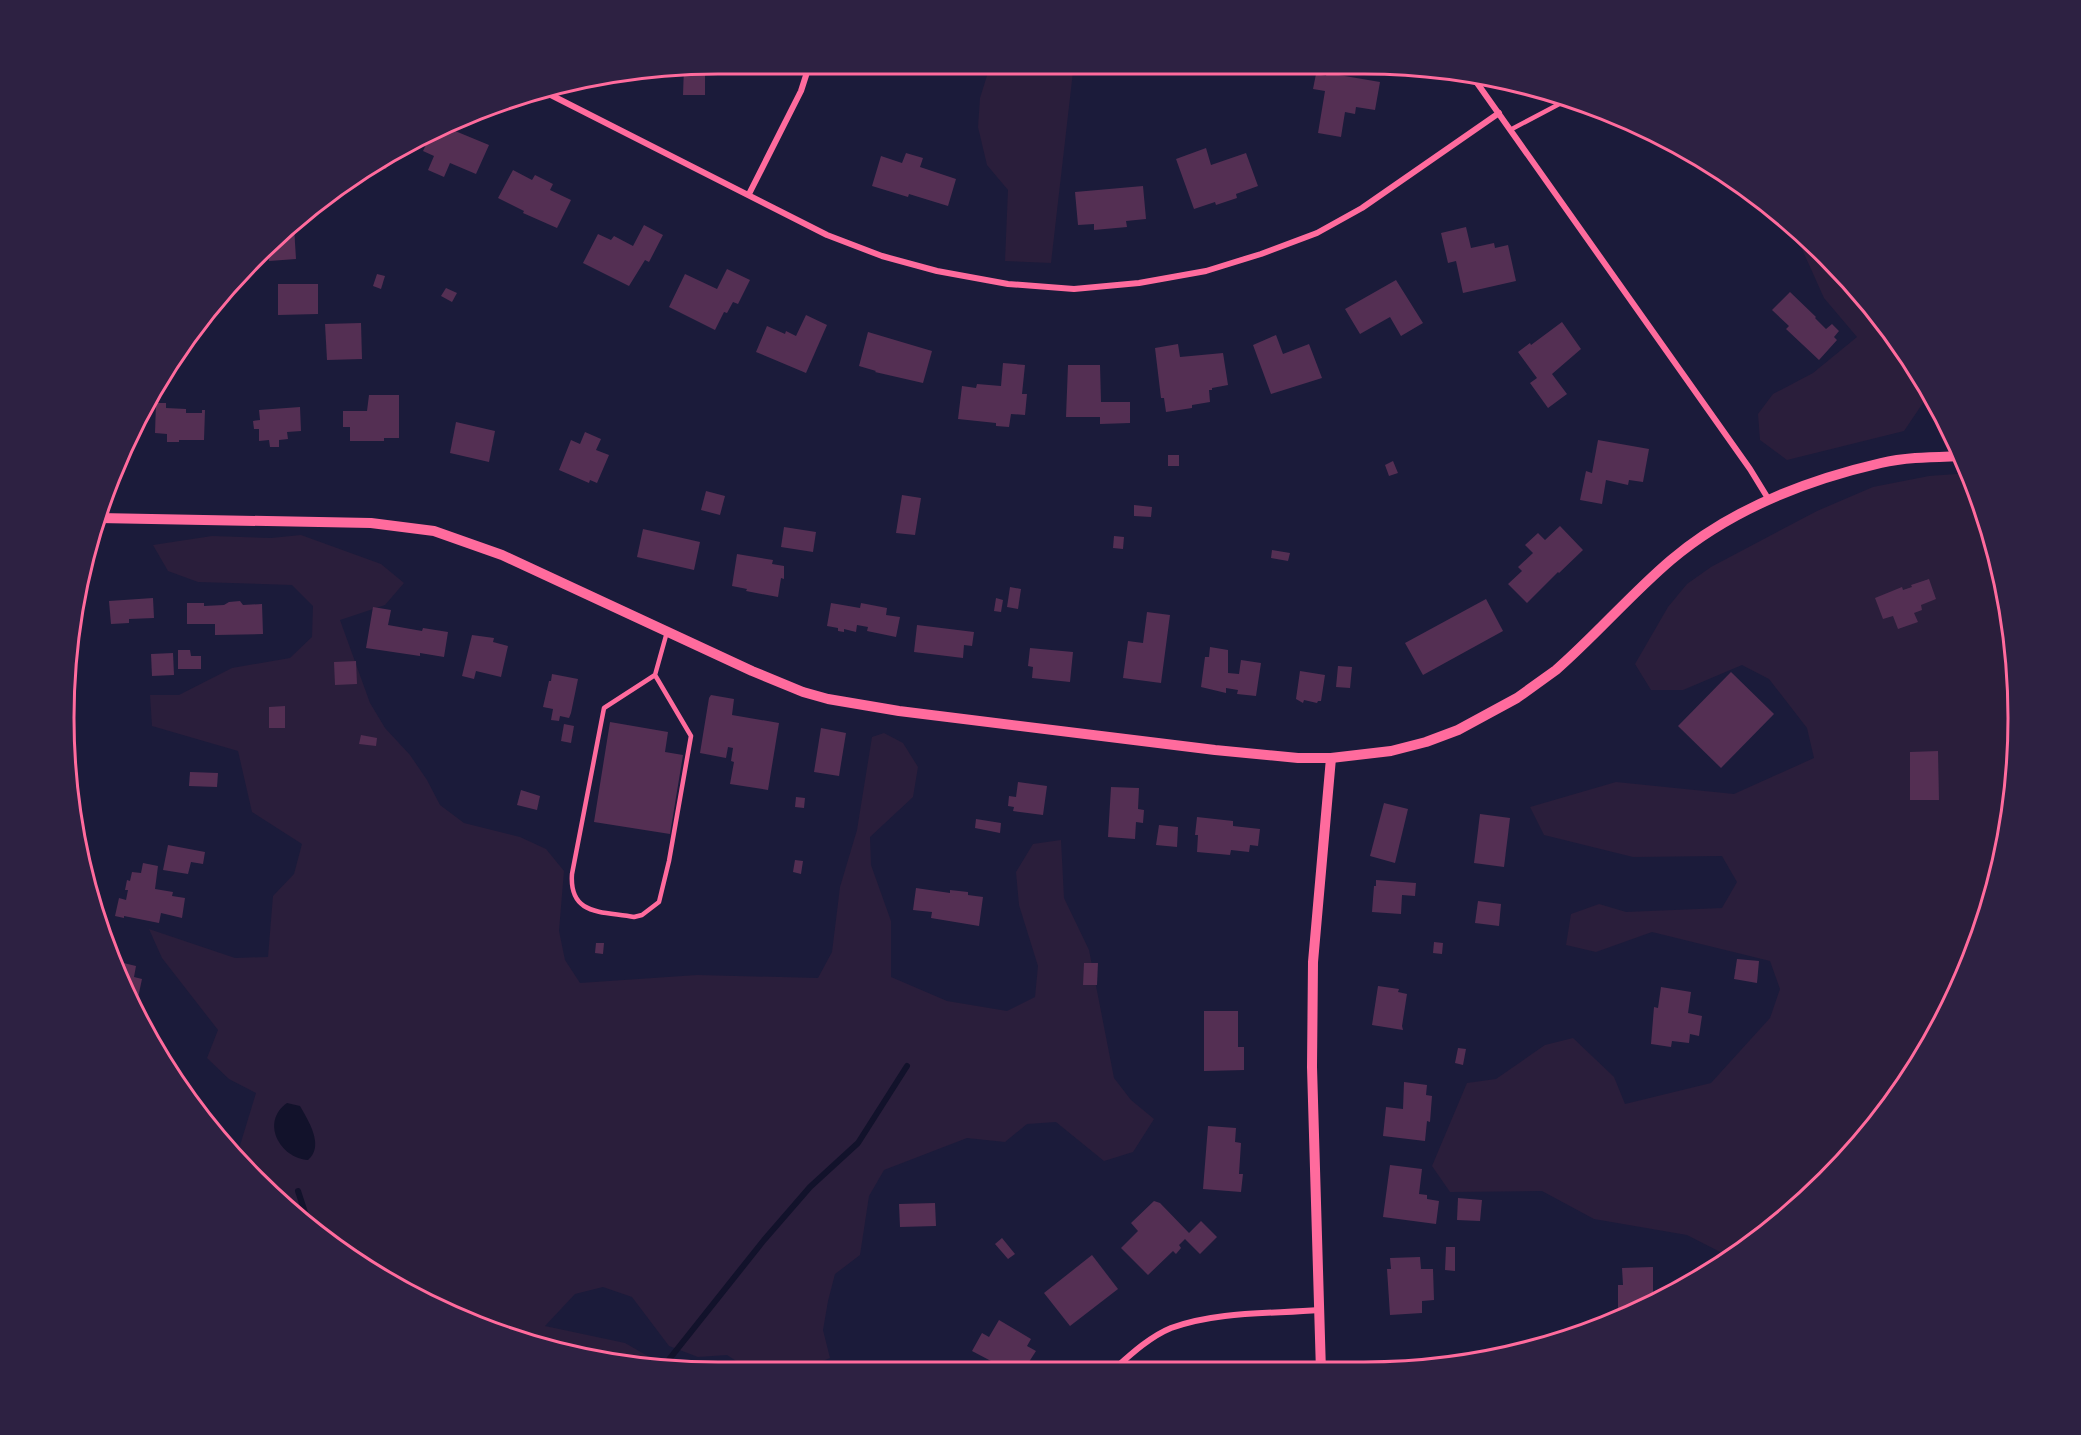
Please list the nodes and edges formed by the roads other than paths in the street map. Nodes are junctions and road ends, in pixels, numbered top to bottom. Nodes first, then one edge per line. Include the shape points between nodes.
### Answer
1 (806, 74) edge
2 (1477, 84) edge
3 (552, 95) edge
4 (1559, 104) edge
5 (1499, 113) junction
6 (1510, 129) junction
7 (748, 194) junction
8 (1952, 457) edge
9 (1769, 500) junction
10 (105, 518) edge
11 (667, 632) junction
12 (655, 675) junction
13 (1331, 758) junction
14 (1319, 1310) junction
15 (1123, 1362) edge
16 (1321, 1362) edge

1 - 7 street
2 - 5 street
3 - 7 street
4 - 6 lane
5 - 6 street
5 - 7 street via 1362,208 1317,233 1206,271 1139,283 1074,289 1008,284 937,272 827,235
6 - 9 street
8 - 9 street via 1882,463 1820,480
9 - 13 street via 1693,543 1649,579 1556,670 1486,717 1426,742 1391,751
10 - 11 street via 371,523 434,531 502,555
11 - 12 lane
11 - 13 street via 778,682 855,704 1215,750
12 - 12 lane via 691,736 659,902 634,917 587,908 576,901 572,873 604,708
13 - 14 street via 1313,962
14 - 15 street via 1205,1318 1169,1329
14 - 16 street

